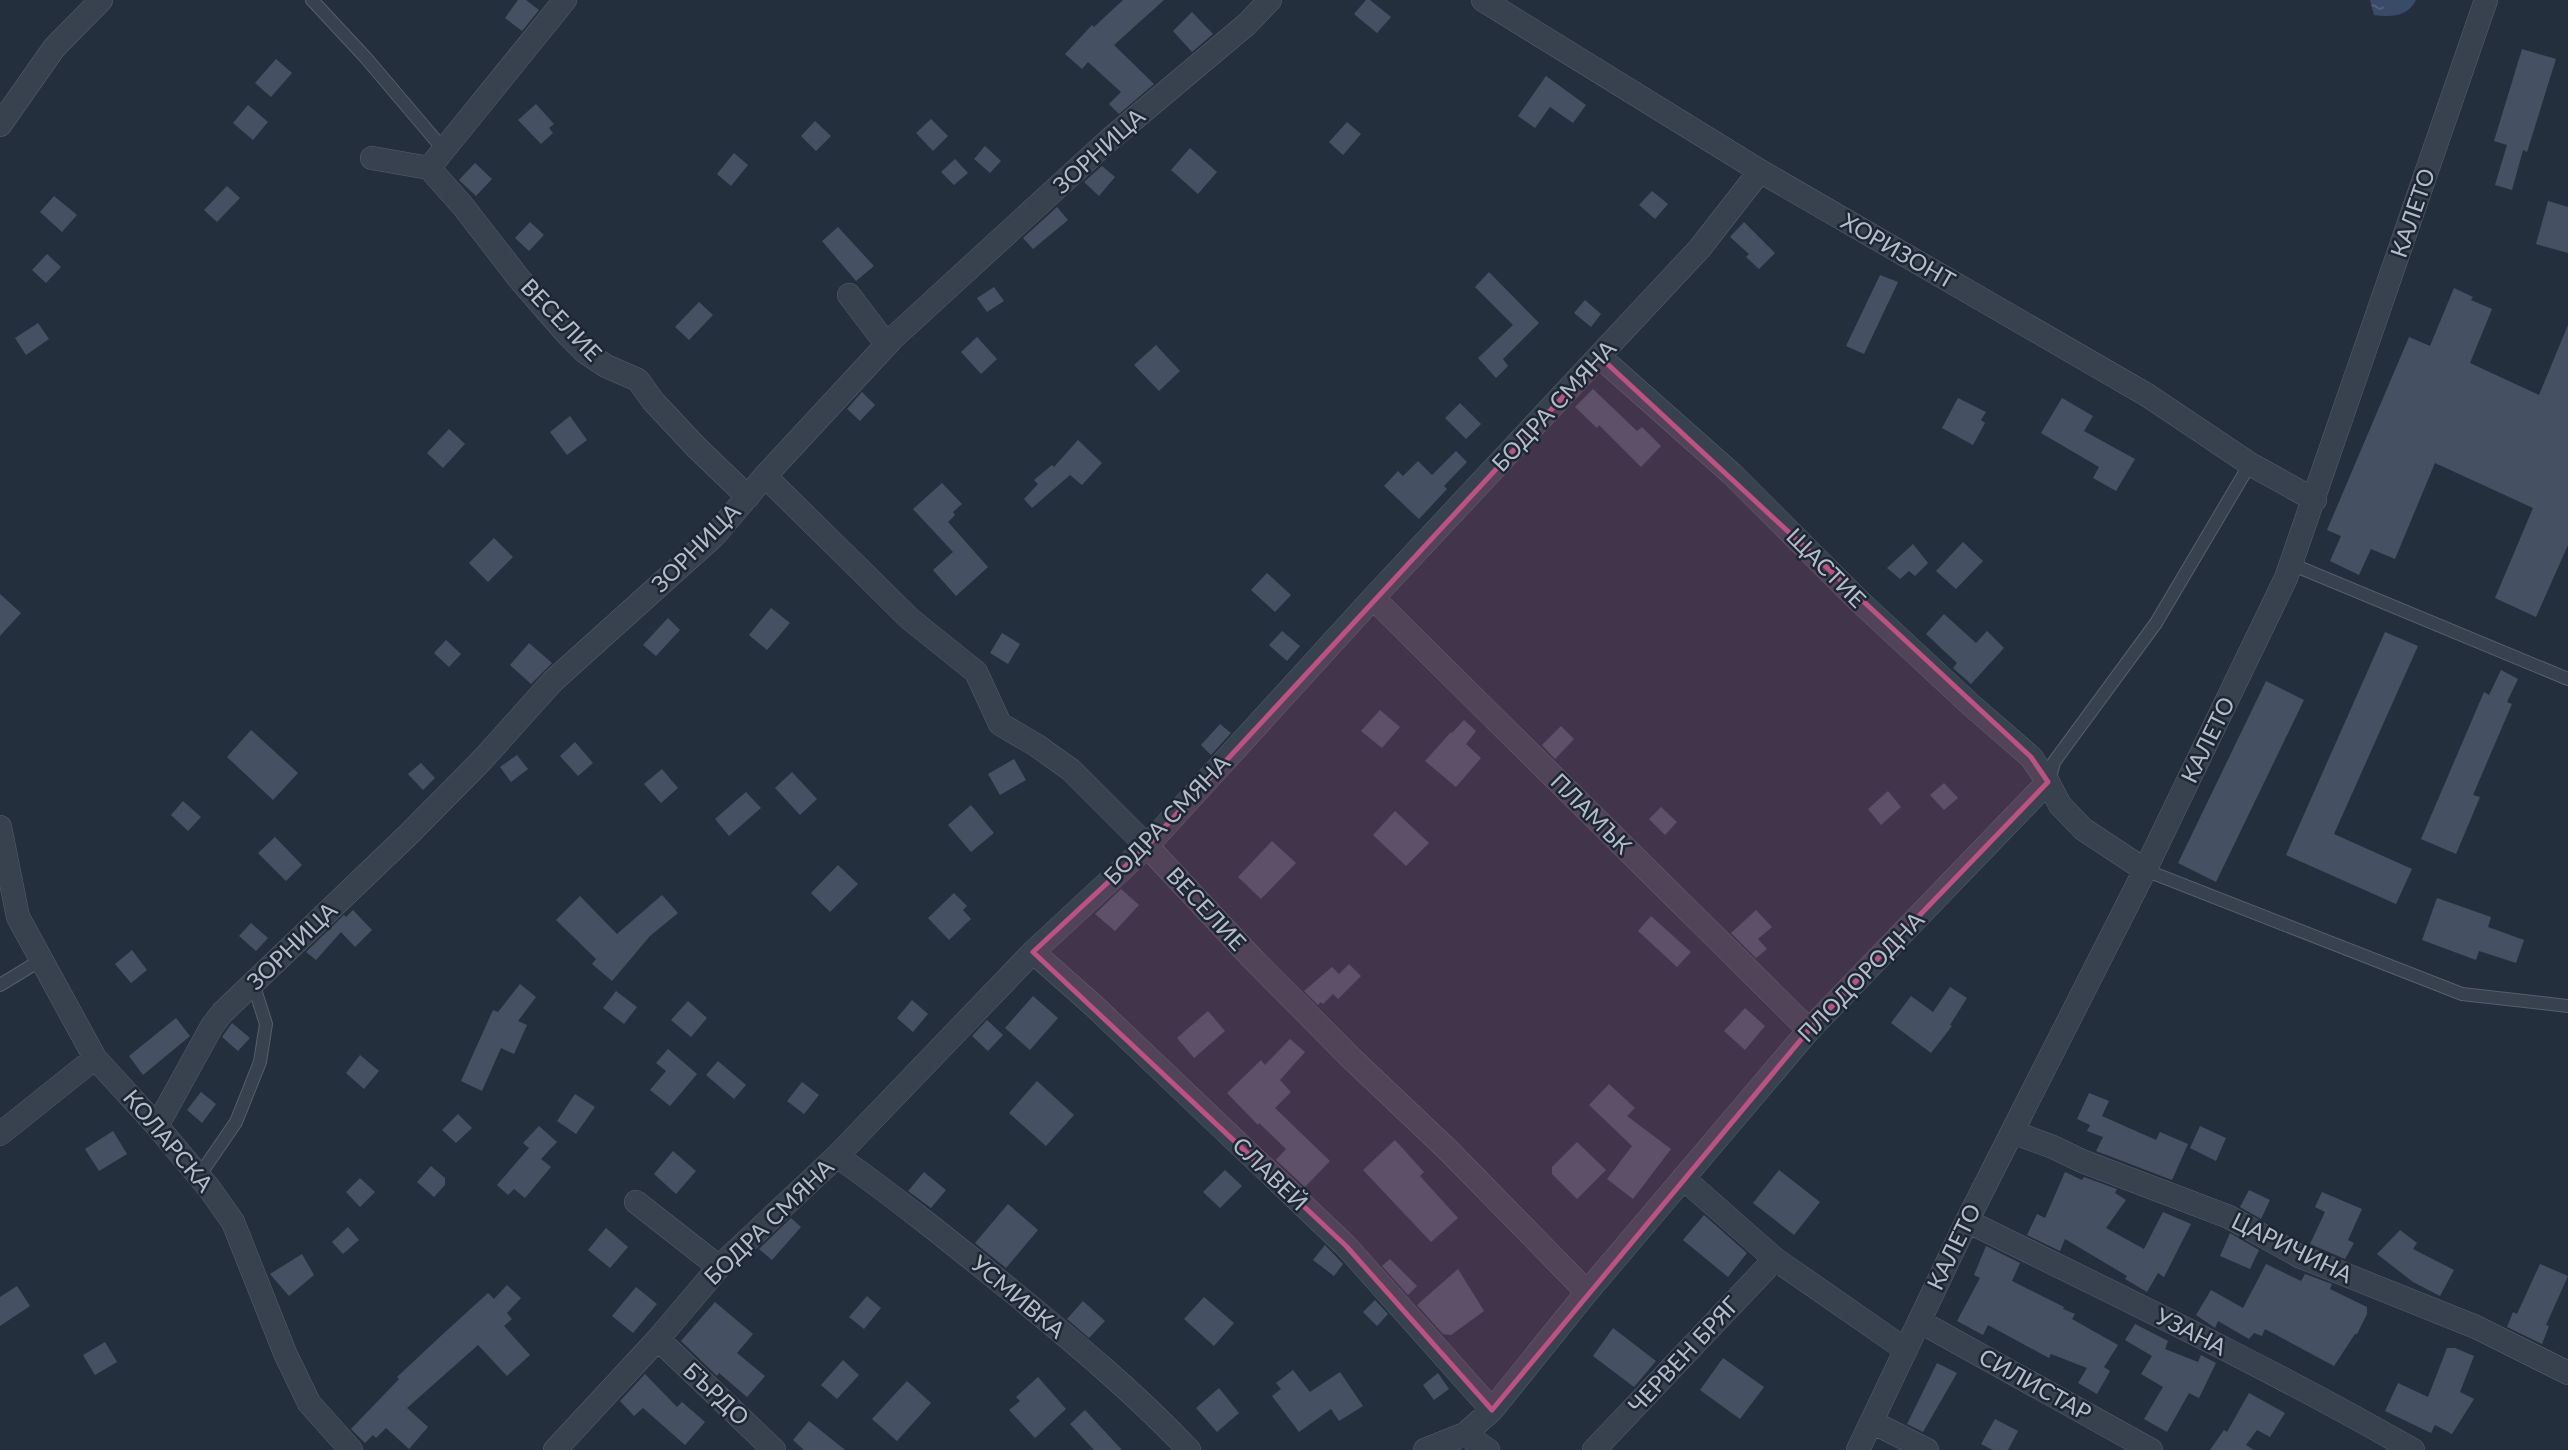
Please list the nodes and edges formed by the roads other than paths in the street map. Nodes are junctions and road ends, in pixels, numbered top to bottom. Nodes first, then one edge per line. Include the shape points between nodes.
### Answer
1 (101, 0) edge
2 (312, 0) edge
3 (565, 0) edge
4 (1270, 0) edge
5 (1483, 0) edge
6 (2486, 0) edge
7 (0, 125) edge
8 (372, 158) dead end
9 (437, 159) junction
10 (1760, 171) junction
11 (849, 295) dead end
12 (887, 345) junction
13 (1600, 357) junction
14 (2250, 464) junction
15 (765, 476) junction
16 (748, 497) junction
17 (2315, 500) junction
18 (2291, 564) junction
19 (1374, 598) junction
20 (2568, 679) edge
21 (2048, 782) junction
22 (0, 827) edge
23 (1147, 846) junction
24 (2145, 870) junction
25 (1033, 952) junction
26 (41, 960) junction
27 (253, 983) junction
28 (0, 985) edge
29 (2568, 1006) edge
30 (1809, 1030) junction
31 (95, 1058) junction
32 (158, 1126) junction
33 (2012, 1132) junction
34 (0, 1134) edge
35 (837, 1156) junction
36 (199, 1176) junction
37 (1683, 1178) junction
38 (636, 1202) dead end
39 (1967, 1221) junction
40 (1775, 1259) junction
41 (719, 1266) junction
42 (1587, 1292) junction
43 (1919, 1321) junction
44 (657, 1339) junction
45 (1906, 1350) junction
46 (2568, 1373) edge
47 (1492, 1410) junction
48 (1872, 1422) junction
49 (1465, 1434) junction
50 (351, 1450) edge
51 (555, 1450) edge
52 (774, 1450) edge
53 (1189, 1450) edge
54 (1425, 1450) edge
55 (1488, 1450) edge
56 (1594, 1450) edge
57 (1857, 1450) edge
58 (1927, 1450) edge
59 (2151, 1450) edge
60 (2413, 1450) edge

1 - 7 street via 54,48
2 - 9 lane, ВЕСЕЛИЕ via 366,58
3 - 9 street
4 - 12 street, ЗОРНИЦА via 1109,140
5 - 10 street, ХОРИЗОНТ
6 - 17 street, КАЛЕТО
8 - 9 street
9 - 16 street, ВЕСЕЛИЕ via 462,205 568,335 606,366 638,380 687,438
10 - 13 street, БОДРА СМЯНА via 1700,248
10 - 14 street, ХОРИЗОНТ via 2147,395
11 - 12 street
12 - 15 street, ЗОРНИЦА
13 - 19 street, БОДРА СМЯНА
13 - 21 street, ЩАСТИЕ via 2031,757
14 - 17 street, ХОРИЗОНТ
14 - 21 lane, ПЛОДОРОДНА via 2156,623 2054,762
15 - 16 street, ЗОРНИЦА
15 - 23 street, ВЕСЕЛИЕ via 909,619 976,672 1000,724 1071,770
16 - 27 street, ЗОРНИЦА via 714,537 553,681 419,825
17 - 18 street, КАЛЕТО
18 - 20 lane
18 - 24 street, КАЛЕТО
19 - 23 street, БОДРА СМЯНА
19 - 30 street, ПЛАМЪК
21 - 24 street, ЩАСТИЕ via 2060,805 2083,829
21 - 30 street, ПЛОДОРОДНА
22 - 26 street, КОЛАРСКА via 18,917
23 - 25 street, БОДРА СМЯНА
23 - 42 street, ВЕСЕЛИЕ via 1250,956
24 - 29 lane via 2462,994
24 - 33 street, КАЛЕТО
25 - 35 street, БОДРА СМЯНА
25 - 47 street, СЛАВЕЙ via 1346,1247
26 - 28 lane
26 - 31 street, КОЛАРСКА
27 - 32 street, ЗОРНИЦА via 212,1026
27 - 36 lane via 266,1024 260,1062 236,1122
30 - 37 street, ПЛОДОРОДНА
31 - 32 street, КОЛАРСКА
31 - 34 street
32 - 36 street, КОЛАРСКА
33 - 39 street, КАЛЕТО
33 - 46 street, ЦАРИЧИНА via 2229,1217 2299,1256 2476,1327
35 - 41 street, БОДРА СМЯНА
35 - 53 street, УСМИВКА via 900,1200 1043,1317 1143,1402
36 - 50 street, КОЛАРСКА via 233,1222 309,1403
37 - 40 street
37 - 42 street, ПЛОДОРОДНА
38 - 41 street
39 - 43 street, КАЛЕТО
39 - 60 street, УЗАНА via 2347,1412
40 - 45 street
40 - 56 street, ЧЕРВЕН БРЯГ
41 - 44 street, БОДРА СМЯНА
42 - 47 street, ПЛОДОРОДНА
43 - 45 street, КАЛЕТО
43 - 59 street, СИЛИСТАР
44 - 51 street, БОДРА СМЯНА
44 - 52 street, БЪРДО
45 - 48 street, КАЛЕТО
47 - 49 street, ПЛОДОРОДНА
48 - 57 street, КАЛЕТО
48 - 58 street
49 - 54 street, ПЛОДОРОДНА
49 - 55 street

